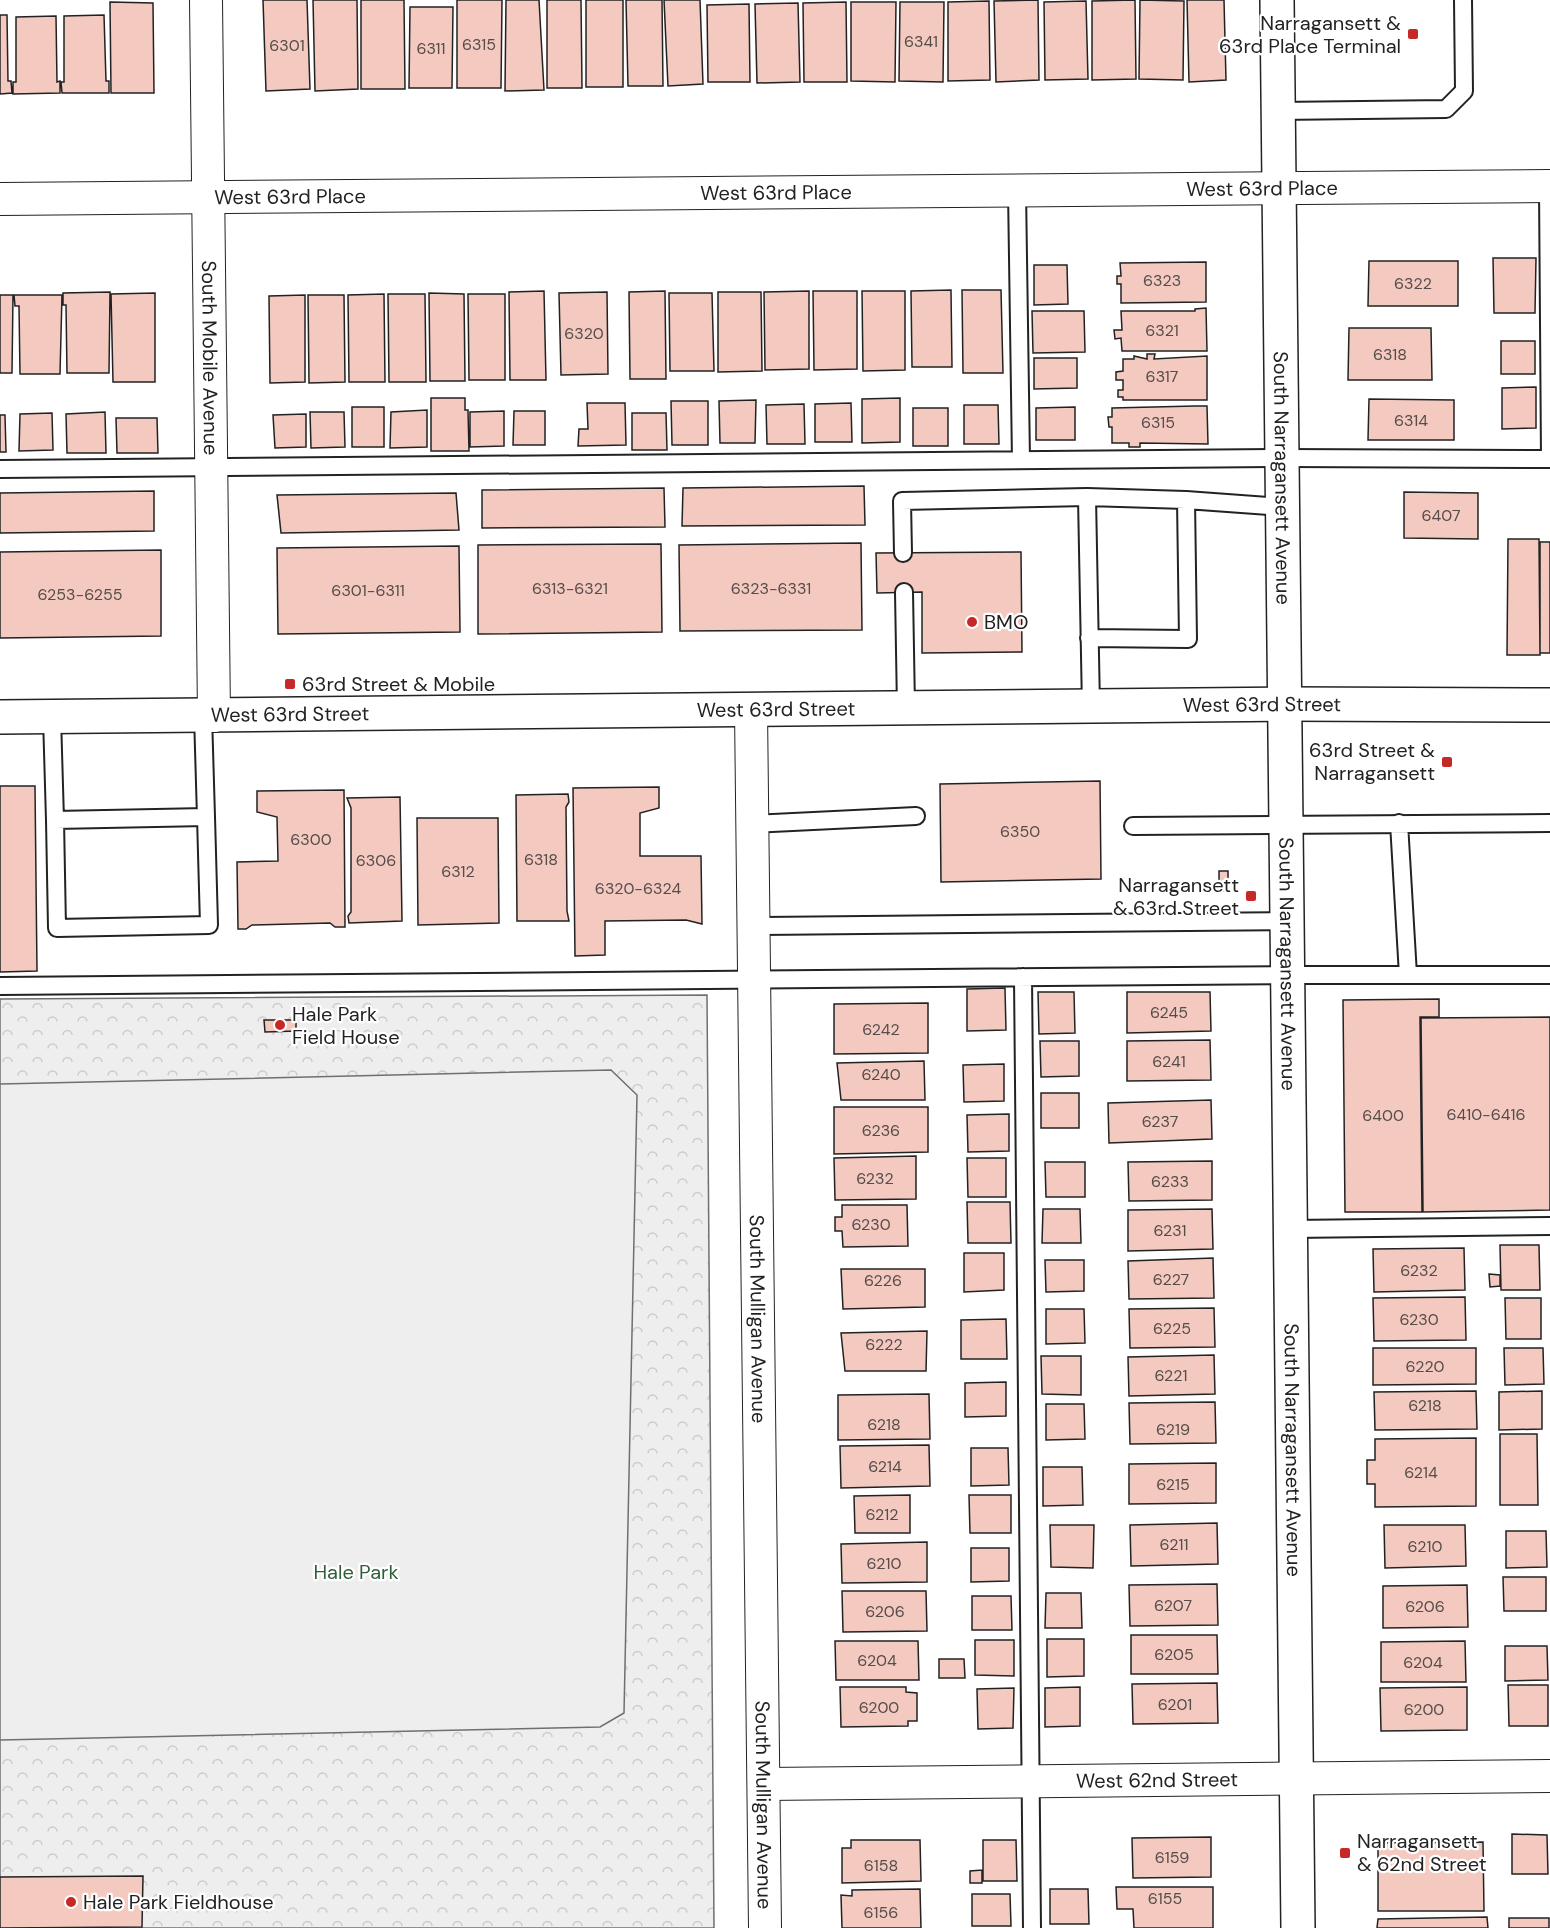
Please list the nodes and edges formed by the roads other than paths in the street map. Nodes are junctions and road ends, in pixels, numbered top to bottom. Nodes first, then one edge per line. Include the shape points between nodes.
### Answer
1 (207, 0) edge
2 (1277, 0) edge
3 (1463, 0) edge
4 (1278, 111) junction
5 (1549, 186) edge
6 (1280, 187) junction
7 (1017, 190) junction
8 (209, 198) junction
9 (0, 199) edge
10 (1282, 458) junction
11 (1550, 459) edge
12 (1021, 460) junction
13 (212, 468) junction
14 (0, 469) edge
15 (1087, 497) junction
16 (1186, 500) junction
17 (1283, 507) junction
18 (903, 553) dead end
19 (904, 592) dead end
20 (1089, 638) junction
21 (1286, 705) junction
22 (1550, 705) edge
23 (1091, 707) junction
24 (906, 708) junction
25 (750, 710) junction
26 (209, 716) junction
27 (0, 717) edge
28 (52, 717) junction
29 (915, 816) dead end
30 (206, 817) junction
31 (54, 820) junction
32 (1550, 823) edge
33 (752, 824) junction
34 (1287, 824) junction
35 (1399, 824) junction
36 (1132, 826) dead end
37 (1288, 921) junction
38 (753, 926) junction
39 (1288, 975) junction
40 (1408, 975) junction
41 (1550, 975) edge
42 (1023, 977) junction
43 (754, 979) junction
44 (0, 986) edge
45 (1550, 1226) edge
46 (1291, 1229) junction
47 (1550, 1776) edge
48 (1297, 1777) junction
49 (1031, 1781) junction
50 (764, 1784) junction
51 (765, 1928) edge
52 (1032, 1928) edge
53 (1298, 1928) edge

1 - 8 street, South Mobile Avenue
2 - 4 street, South Narragansett Avenue
3 - 4 lane via 1464,91 1446,109
4 - 6 street, South Narragansett Avenue
5 - 6 street, West 63rd Place
5 - 11 lane
6 - 7 street, West 63rd Place
6 - 10 street, South Narragansett Avenue
7 - 8 street, West 63rd Place
7 - 12 lane
8 - 9 street, West 63rd Place
8 - 13 street, South Mobile Avenue
10 - 11 lane
10 - 12 lane
10 - 17 street, South Narragansett Avenue
12 - 13 lane
13 - 14 lane
13 - 26 street, South Mobile Avenue
15 - 16 lane
15 - 18 lane via 902,501
15 - 20 lane
16 - 17 lane
16 - 20 lane via 1188,639
17 - 21 street, South Narragansett Avenue
19 - 24 lane
20 - 23 lane
21 - 22 street, West 63rd Street
21 - 23 street, West 63rd Street
21 - 34 street, South Narragansett Avenue
23 - 24 street, West 63rd Street
24 - 25 street, West 63rd Street
25 - 26 street, West 63rd Street
25 - 33 street, South Mulligan Avenue
26 - 28 street, West 63rd Street
26 - 30 lane
27 - 28 street, West 63rd Street
28 - 31 lane
29 - 33 lane
30 - 31 lane
30 - 31 lane via 209,925 57,928
32 - 35 lane
33 - 38 street, South Mulligan Avenue
34 - 35 lane
34 - 36 lane
34 - 37 street, South Narragansett Avenue
35 - 40 lane
37 - 38 lane
37 - 39 street, South Narragansett Avenue
38 - 43 street, South Mulligan Avenue
39 - 40 lane
39 - 42 lane
39 - 46 street, South Narragansett Avenue
40 - 41 lane
42 - 43 lane
42 - 49 lane
43 - 44 lane
43 - 50 street, South Mulligan Avenue
45 - 46 lane
46 - 48 street, South Narragansett Avenue
47 - 48 street, West 62nd Street
48 - 49 street, West 62nd Street
48 - 53 street, South Narragansett Avenue
49 - 50 street, West 62nd Street
49 - 52 lane
50 - 51 street, South Mulligan Avenue

